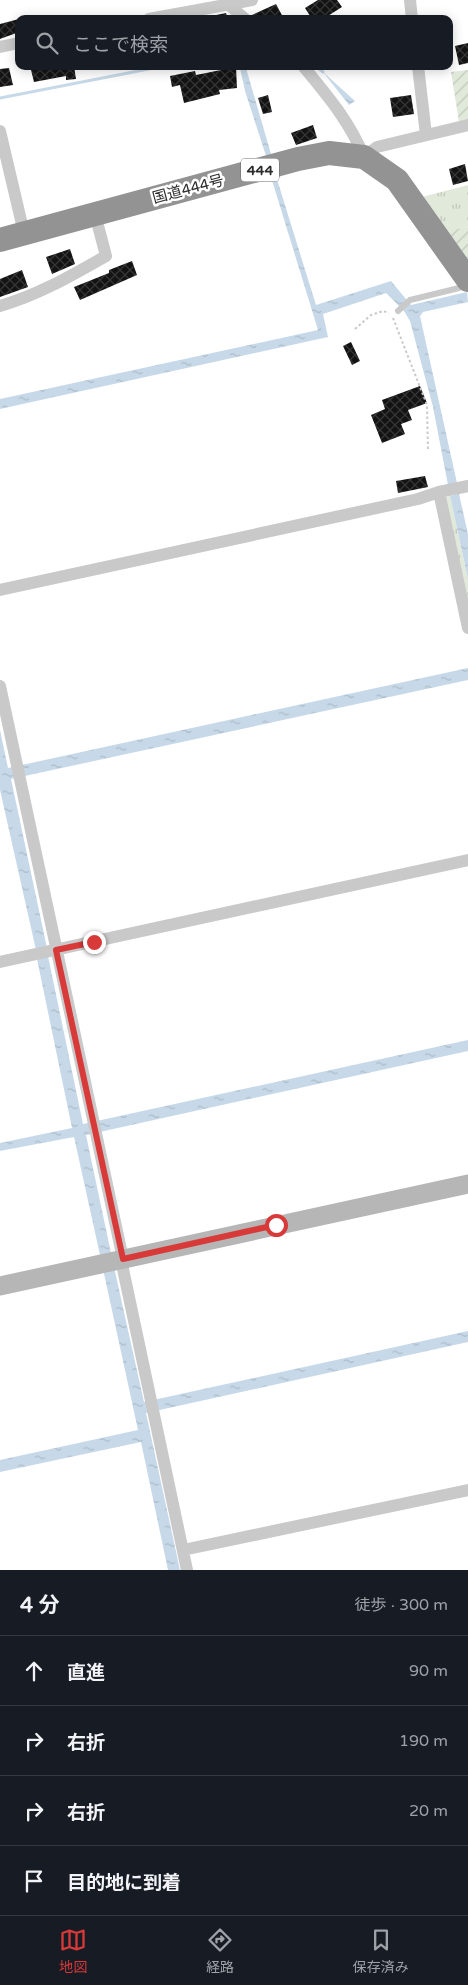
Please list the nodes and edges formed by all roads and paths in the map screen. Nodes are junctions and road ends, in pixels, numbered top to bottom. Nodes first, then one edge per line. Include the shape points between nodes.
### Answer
1 (252, 0) edge
2 (410, 0) edge
3 (228, 4) junction
4 (170, 15) edge
5 (241, 15) edge
6 (412, 15) edge
7 (15, 44) edge
8 (0, 47) edge
9 (306, 70) edge
10 (418, 70) edge
11 (468, 125) edge
12 (0, 131) edge
13 (426, 135) junction
14 (364, 157) junction
15 (95, 214) junction
16 (24, 233) junction
17 (0, 240) edge
18 (468, 282) edge
19 (0, 306) edge
20 (398, 311) dead end
21 (355, 329) dead end
22 (428, 452) dead end
23 (468, 486) edge
24 (439, 492) junction
25 (0, 590) edge
26 (468, 628) edge
27 (0, 686) edge
28 (468, 860) edge
29 (56, 950) junction
30 (0, 962) edge
31 (468, 1184) edge
32 (123, 1259) junction
33 (0, 1286) edge
34 (468, 1490) edge
35 (183, 1550) junction
36 (187, 1570) edge

1 - 3 street
2 - 6 street
3 - 4 street
3 - 5 street
7 - 8 street
9 - 14 street via 351,129
10 - 13 street
11 - 13 street
12 - 16 street
13 - 14 street via 377,147
14 - 15 highway, 国道444号 / 444 via 328,153
14 - 18 highway, 国道444号 / 444 via 398,180
15 - 16 highway, 国道444号 / 444
15 - 19 street via 106,256 24,299
16 - 17 highway, 国道444号 / 444
18 - 20 lane via 459,288 410,300
21 - 22 path via 383,311 391,314 427,405
23 - 24 street
24 - 25 street
24 - 26 street
27 - 29 street
28 - 29 street
29 - 30 street
29 - 32 street
31 - 32 street
32 - 33 street
32 - 35 street
34 - 35 street
35 - 36 street

